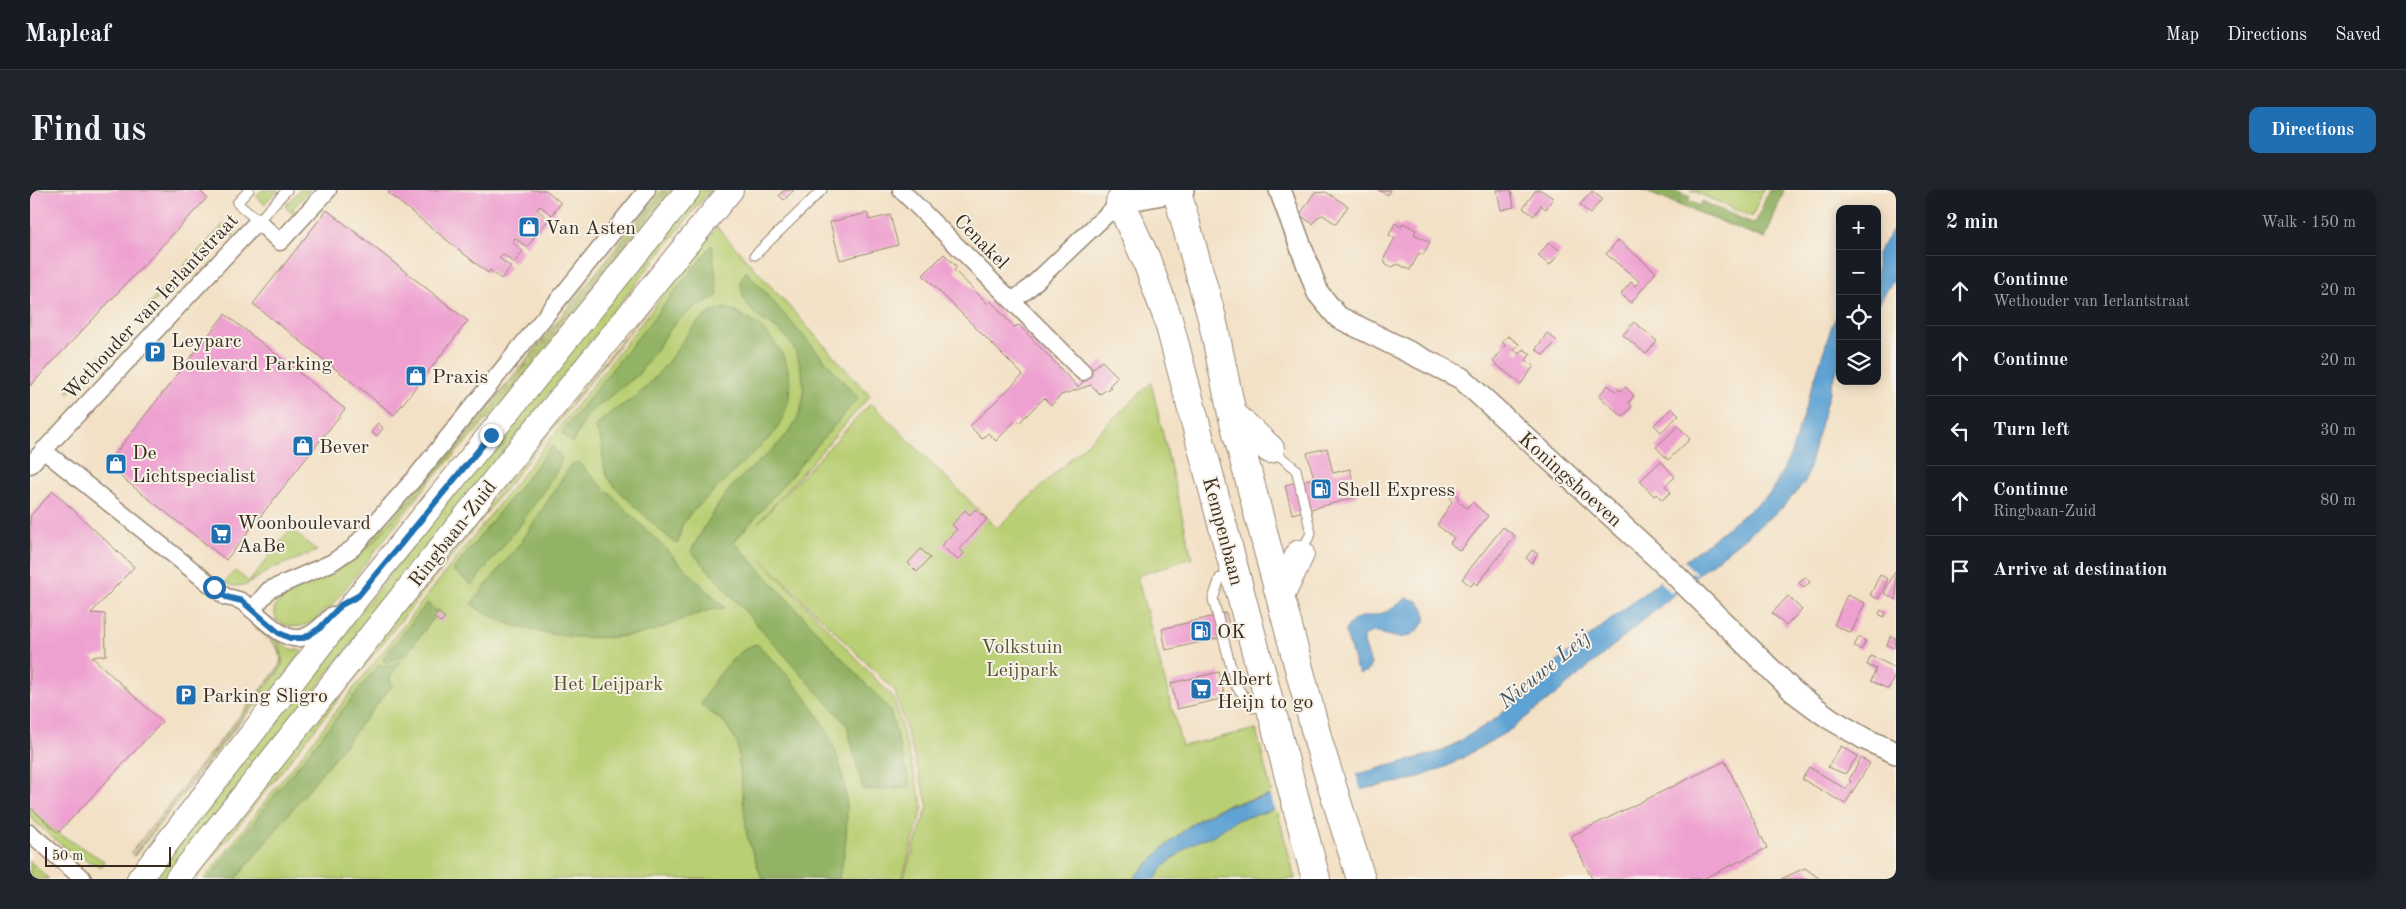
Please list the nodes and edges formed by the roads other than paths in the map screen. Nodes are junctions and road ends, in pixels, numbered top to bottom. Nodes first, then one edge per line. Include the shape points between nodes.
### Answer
1 (249, 190) edge
2 (287, 190) edge
3 (328, 190) edge
4 (647, 190) edge
5 (688, 190) edge
6 (731, 190) edge
7 (822, 190) edge
8 (901, 190) edge
9 (1280, 190) edge
10 (1179, 191) edge
11 (1126, 194) edge
12 (258, 221) junction
13 (755, 255) dead end
14 (1013, 300) junction
15 (1083, 372) dead end
16 (1232, 414) junction
17 (1270, 449) joint
18 (43, 450) junction
19 (30, 465) edge
20 (1228, 547) junction
21 (1300, 554) joint
22 (1220, 578) joint
23 (1281, 594) junction
24 (358, 596) junction
25 (252, 610) junction
26 (1254, 708) joint
27 (1280, 746) junction
28 (1896, 754) edge
29 (30, 833) edge
30 (82, 879) edge
31 (138, 879) edge
32 (177, 879) edge
33 (1316, 879) edge
34 (1361, 879) edge

1 - 12 lane via 238,202
2 - 12 lane
3 - 12 street, Wethouder van Ierlantstraat via 280,242
4 - 25 street via 414,479 353,548 332,563 269,590
5 - 24 main road, Ringbaan-Zuid
6 - 32 main road, Ringbaan-Zuid via 515,454
7 - 13 lane
8 - 14 street, Cenakel
9 - 28 street, Koningshoeven via 1318,293 1338,317 1461,378 1664,564 1794,692 1836,722
10 - 11 street
10 - 16 highway, Kempenbaan via 1212,318
11 - 14 street
11 - 20 highway, Kempenbaan via 1168,319
12 - 18 street, Wethouder van Ierlantstraat
14 - 15 street, Cenakel
16 - 17 highway
16 - 23 highway, Kempenbaan
17 - 21 lane via 1296,469 1311,533
18 - 19 street, Wethouder van Ierlantstraat
18 - 25 street via 226,597 242,601
20 - 22 highway
20 - 27 highway, Kempenbaan
21 - 23 highway
22 - 26 lane, Kempenbaan via 1214,599 1233,676 1236,686
23 - 34 highway, Kempenbaan via 1319,744
24 - 25 street via 341,605 320,628 304,638 290,638 279,633
24 - 31 main road, Ringbaan-Zuid
26 - 27 highway
27 - 33 highway, Kempenbaan
29 - 30 street

